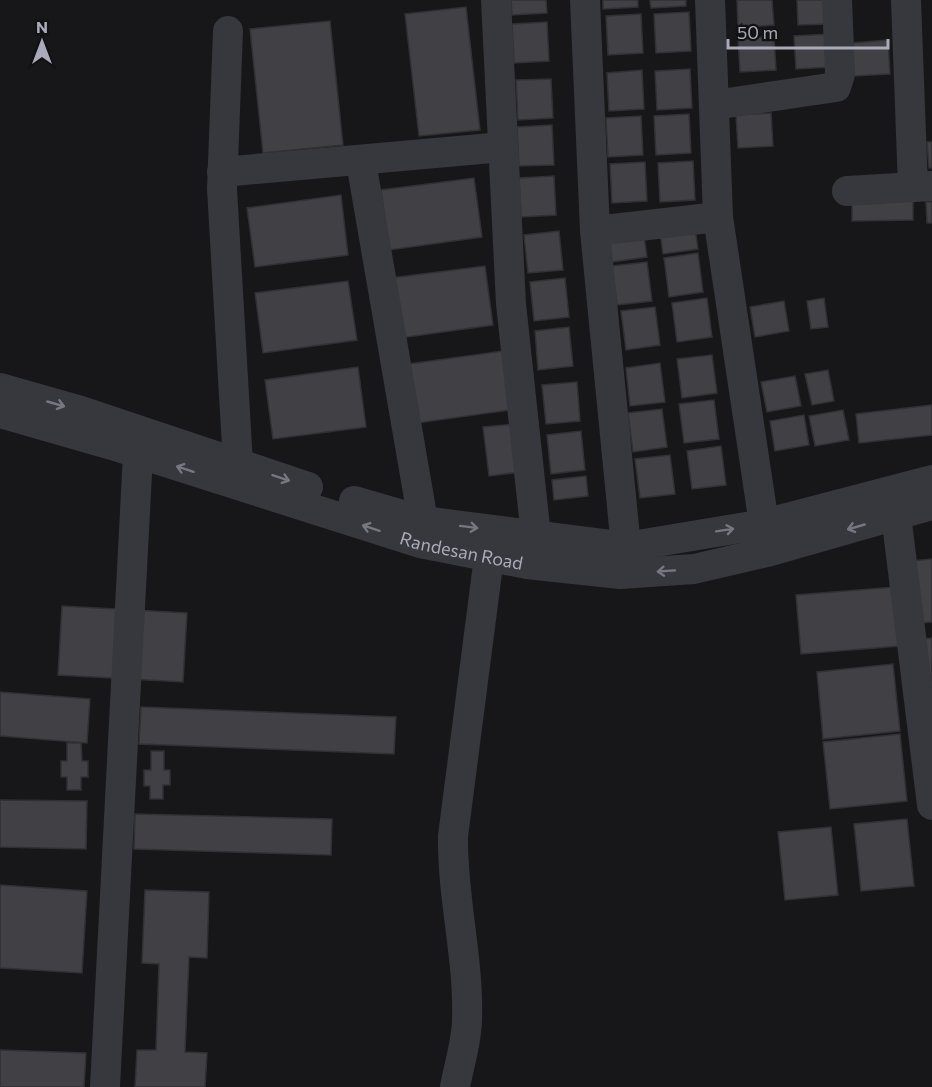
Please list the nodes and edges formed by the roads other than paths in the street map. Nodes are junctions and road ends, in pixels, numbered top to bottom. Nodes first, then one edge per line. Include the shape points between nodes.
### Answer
1 (496, 0) edge
2 (585, 0) edge
3 (710, 0) edge
4 (837, 0) edge
5 (906, 0) edge
6 (228, 31) dead end
7 (714, 105) junction
8 (503, 147) junction
9 (361, 162) junction
10 (222, 172) junction
11 (923, 187) edge
12 (847, 191) dead end
13 (718, 217) junction
14 (595, 231) junction
15 (0, 388) edge
16 (0, 413) edge
17 (138, 454) junction
18 (238, 464) junction
19 (932, 480) edge
20 (932, 505) edge
21 (896, 515) junction
22 (423, 521) junction
23 (764, 524) junction
24 (537, 536) junction
25 (626, 547) junction
26 (489, 557) junction
27 (931, 798) edge
28 (105, 1087) edge
29 (455, 1087) edge

1 - 8 street
2 - 14 street
3 - 7 street
4 - 7 street via 840,74 836,87
5 - 11 street
6 - 10 street
7 - 13 street
8 - 9 street
8 - 24 street via 511,304
9 - 10 street
9 - 22 street
10 - 18 street
11 - 12 street
13 - 14 street
13 - 23 street
14 - 25 street
15 -> 18 street, Randesan Road
16 - 17 street, Randesan Road
26 -> 17 street, Randesan Road via 420,543
17 - 28 street
18 -> 22 street, Randesan Road
19 - 23 street, Randesan Road
20 - 21 street, Randesan Road
21 -> 26 street, Randesan Road via 694,569 620,574
21 - 27 street
22 -> 24 street, Randesan Road
25 -> 23 street, Randesan Road
24 - 25 street, Randesan Road
26 - 29 street via 453,836 452,865 468,1022

